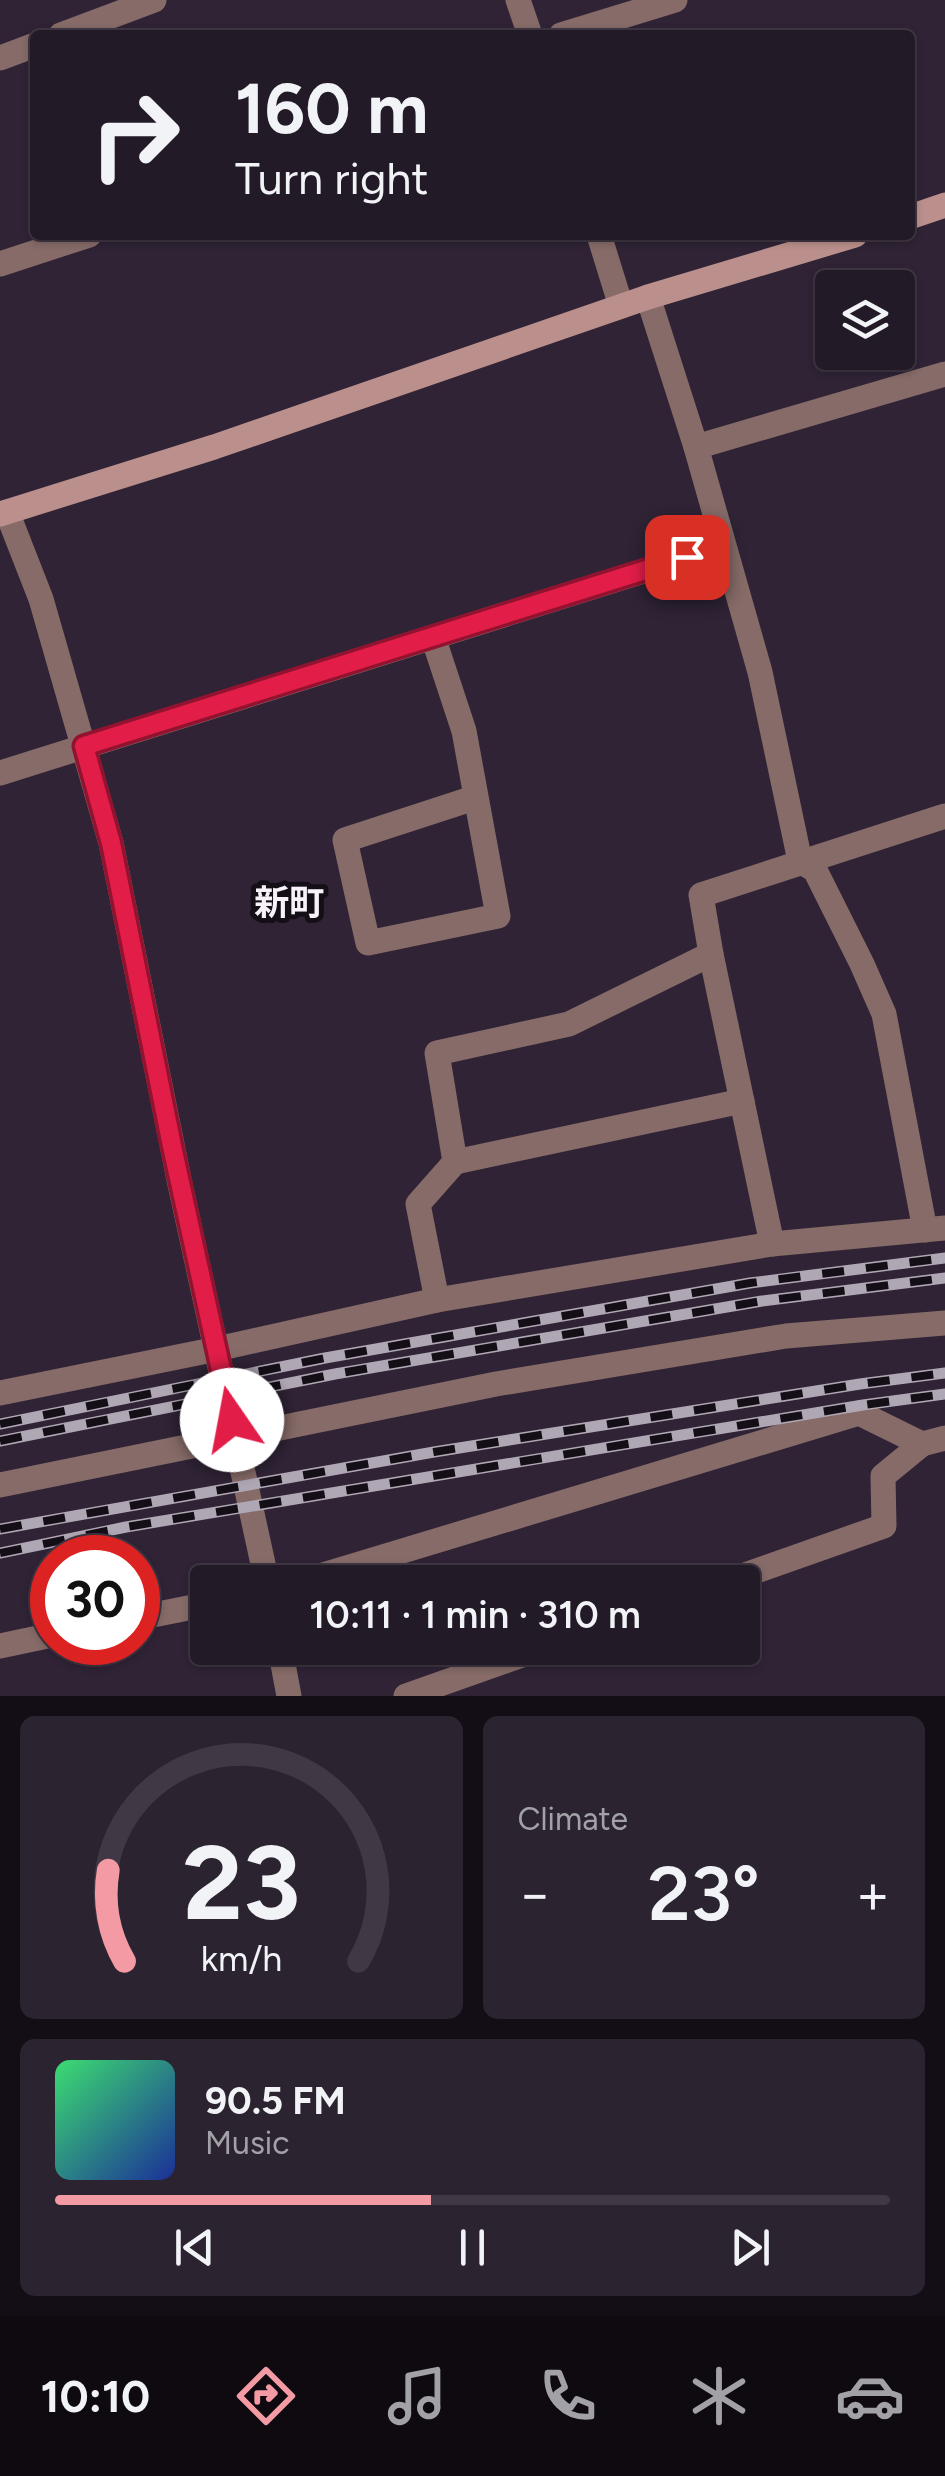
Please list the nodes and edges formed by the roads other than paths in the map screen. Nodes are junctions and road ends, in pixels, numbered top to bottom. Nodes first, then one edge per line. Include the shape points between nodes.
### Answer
1 (154, 0) edge
2 (518, 0) edge
3 (675, 0) edge
4 (74, 30) edge
5 (528, 30) edge
6 (577, 30) edge
7 (30, 47) edge
8 (0, 58) edge
9 (945, 205) edge
10 (915, 215) edge
11 (74, 240) edge
12 (600, 240) edge
13 (838, 240) edge
14 (0, 264) edge
15 (648, 297) junction
16 (621, 306) junction
17 (945, 374) edge
18 (696, 447) junction
19 (3, 513) edge
20 (723, 546) junction
21 (433, 637) junction
22 (84, 746) junction
23 (0, 773) edge
24 (474, 798) junction
25 (945, 816) edge
26 (800, 862) junction
27 (711, 954) junction
28 (742, 1102) junction
29 (455, 1162) junction
30 (935, 1229) edge
31 (772, 1244) junction
32 (437, 1300) junction
33 (945, 1323) edge
34 (218, 1350) junction
35 (0, 1394) edge
36 (236, 1438) junction
37 (934, 1441) edge
38 (0, 1485) edge
39 (263, 1565) edge
40 (356, 1565) edge
41 (760, 1569) edge
42 (190, 1608) edge
43 (160, 1614) edge
44 (30, 1640) edge
45 (0, 1646) edge
46 (283, 1665) edge
47 (494, 1665) edge
48 (289, 1696) edge
49 (406, 1696) edge

1 - 4 street
2 - 5 street
3 - 6 street
7 - 8 street
9 - 10 main road
11 - 14 street
12 - 16 street
13 - 15 main road
15 - 16 main road
15 - 18 street
16 - 19 main road
17 - 18 street
18 - 20 street
19 - 22 street via 41,599
20 - 21 street
20 - 26 street via 760,672
21 - 22 street
21 - 24 street via 464,731
22 - 23 street
22 - 34 street via 111,843
24 - 24 street via 498,916 368,943 345,840
25 - 26 street
26 - 27 street via 700,895
26 - 30 street via 815,870 884,1014
27 - 28 street
27 - 29 street via 569,1024 438,1052
28 - 29 street
28 - 31 street
29 - 32 street via 418,1204
30 - 31 street
31 - 32 street
32 - 34 street
33 - 36 street via 786,1336 496,1384
34 - 35 street
34 - 36 street
36 - 38 street
36 - 39 street
37 - 40 street via 860,1413
37 - 41 street via 882,1476 884,1526
42 - 43 street
44 - 45 street
46 - 48 street
47 - 49 street

